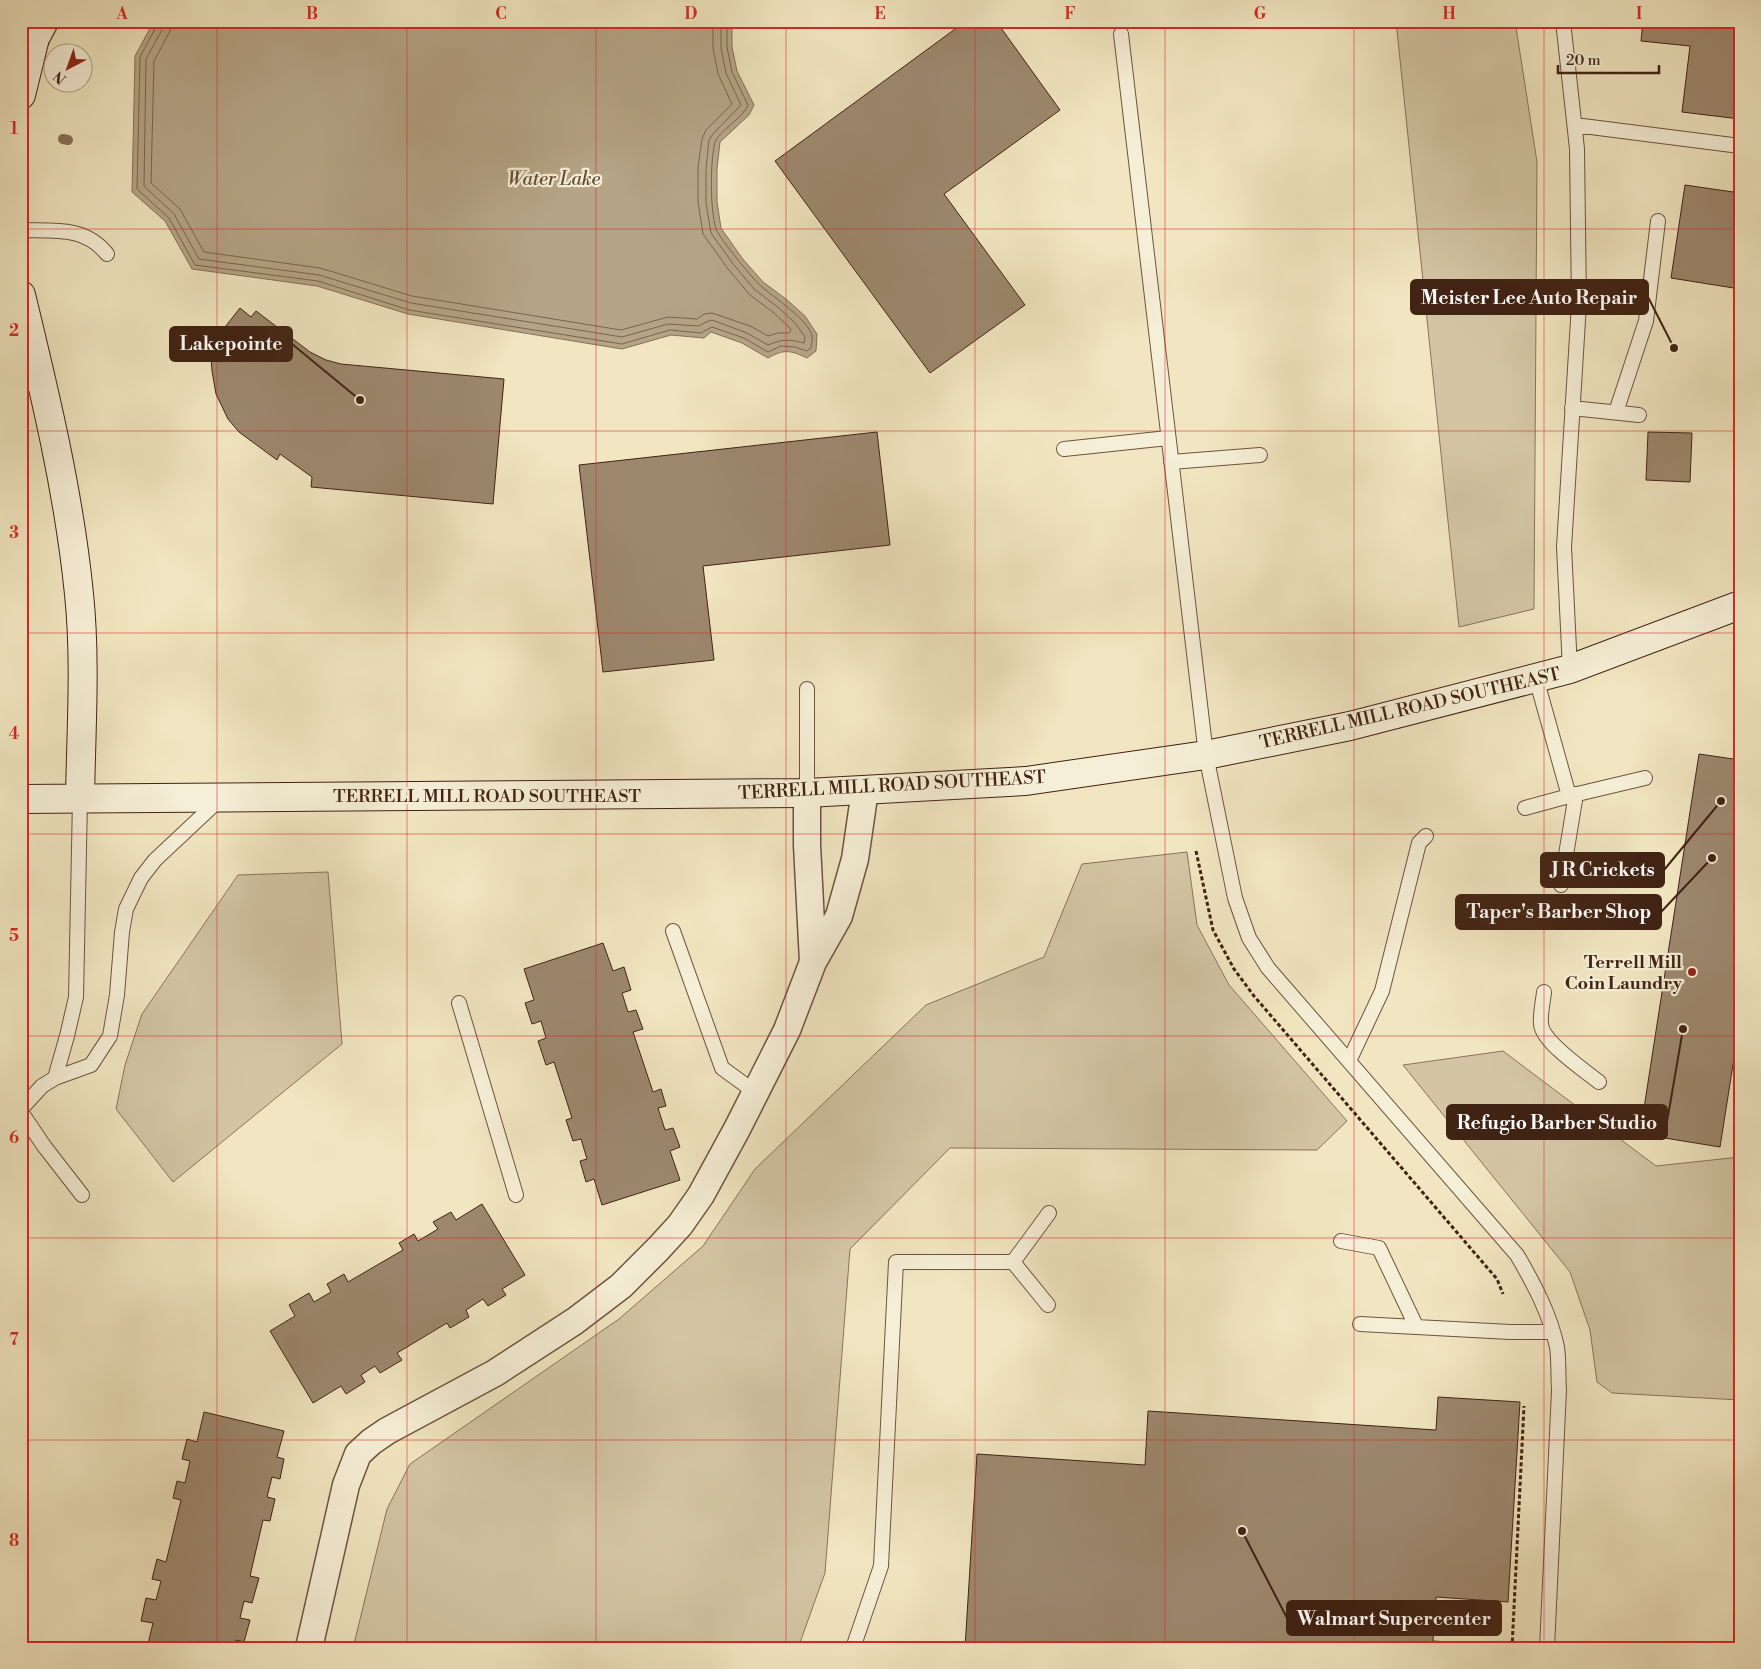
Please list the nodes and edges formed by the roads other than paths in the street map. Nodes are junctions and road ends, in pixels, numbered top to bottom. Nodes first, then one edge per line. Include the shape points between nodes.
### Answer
1 (1563, 21) edge
2 (33, 33) edge
3 (1121, 34) dead end
4 (21, 95) edge
5 (1575, 125) junction
6 (1740, 146) edge
7 (1658, 221) dead end
8 (21, 230) edge
9 (107, 254) dead end
10 (21, 296) edge
11 (1572, 408) junction
12 (1616, 412) junction
13 (1639, 415) dead end
14 (1168, 438) junction
15 (1064, 449) dead end
16 (1260, 455) dead end
17 (1171, 462) junction
18 (1740, 605) edge
19 (1570, 669) junction
20 (1536, 678) junction
21 (807, 688) dead end
22 (1206, 755) junction
23 (1645, 778) dead end
24 (865, 790) junction
25 (807, 793) junction
26 (1572, 795) junction
27 (221, 798) junction
28 (21, 799) edge
29 (80, 799) junction
30 (1525, 808) dead end
31 (1426, 836) dead end
32 (1561, 885) dead end
33 (674, 931) dead end
34 (813, 962) junction
35 (1544, 992) dead end
36 (459, 1003) dead end
37 (1348, 1061) junction
38 (55, 1078) junction
39 (1599, 1082) dead end
40 (755, 1092) junction
41 (27, 1095) edge
42 (21, 1111) edge
43 (82, 1195) dead end
44 (516, 1195) dead end
45 (1050, 1213) dead end
46 (1341, 1241) dead end
47 (1013, 1262) junction
48 (1048, 1305) dead end
49 (1360, 1324) dead end
50 (1416, 1326) junction
51 (1552, 1332) junction
52 (309, 1648) edge
53 (853, 1648) edge
54 (1547, 1648) edge

1 - 5 lane
2 - 4 main road
3 - 14 lane
5 - 6 lane
5 - 11 lane via 1579,304
7 - 12 lane via 1646,321
8 - 9 lane via 77,232 100,245
10 - 29 main road via 45,396 79,594 82,672
11 - 12 lane
11 - 19 lane via 1564,547
12 - 13 lane
14 - 15 lane
14 - 17 lane
16 - 17 lane
17 - 22 lane
18 - 19 main road, TERRELL MILL ROAD SOUTHEAST
19 - 20 main road, TERRELL MILL ROAD SOUTHEAST
20 - 22 main road, TERRELL MILL ROAD SOUTHEAST via 1350,726
20 - 26 lane
21 - 25 lane
22 - 24 main road, TERRELL MILL ROAD SOUTHEAST via 1026,781
22 - 37 lane via 1234,898 1250,938 1268,968
23 - 26 lane
24 - 25 main road, TERRELL MILL ROAD SOUTHEAST
24 - 34 street via 855,859 839,916
25 - 27 main road, TERRELL MILL ROAD SOUTHEAST
25 - 34 street
26 - 30 lane
26 - 32 lane
27 - 29 main road, TERRELL MILL ROAD SOUTHEAST
27 - 38 lane via 155,860 141,878 126,909 118,995 110,1036 91,1065
28 - 29 main road, TERRELL MILL ROAD SOUTHEAST
29 - 38 lane via 76,997
31 - 37 lane via 1419,843 1382,991
33 - 40 lane via 722,1068
34 - 40 street via 787,1030
35 - 39 lane via 1540,1023 1543,1033
36 - 44 lane
37 - 51 lane via 1517,1255 1535,1285
38 - 41 lane
40 - 52 street via 701,1194 680,1225 621,1286 575,1321 495,1373 387,1430 358,1454 346,1485
41 - 42 lane
42 - 43 lane
45 - 47 lane
46 - 50 lane via 1379,1248
47 - 48 lane
47 - 53 lane via 896,1262 881,1566
49 - 50 lane
50 - 51 lane
51 - 54 lane via 1557,1348 1559,1390

